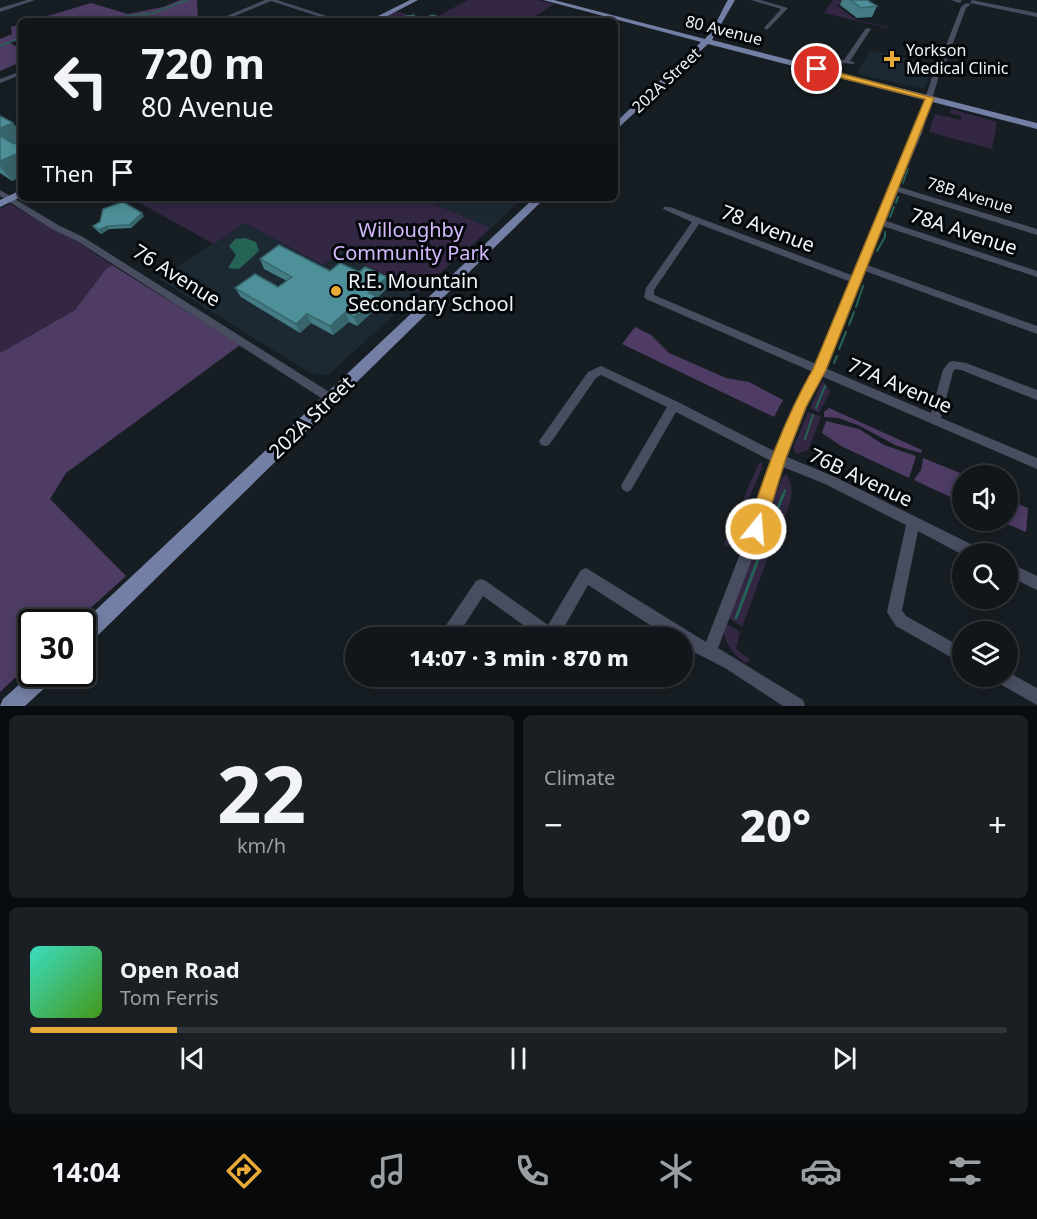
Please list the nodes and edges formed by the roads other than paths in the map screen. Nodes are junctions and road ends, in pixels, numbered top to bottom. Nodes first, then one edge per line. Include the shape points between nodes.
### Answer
1 (32, 0) edge
2 (270, 0) edge
3 (406, 0) edge
4 (415, 0) edge
5 (550, 0) edge
6 (732, 0) edge
7 (754, 0) edge
8 (965, 2) edge
9 (0, 10) edge
10 (1037, 15) edge
11 (225, 18) edge
12 (329, 18) edge
13 (370, 18) edge
14 (378, 18) edge
15 (767, 28) dead end
16 (868, 29) dead end
17 (707, 41) junction
18 (846, 62) junction
19 (854, 64) dead end
20 (823, 71) junction
21 (18, 74) edge
22 (0, 81) edge
23 (930, 98) junction
24 (0, 120) edge
25 (1037, 124) edge
26 (618, 125) edge
27 (18, 129) edge
28 (894, 188) junction
29 (18, 190) edge
30 (18, 194) edge
31 (3, 197) edge
32 (537, 201) edge
33 (667, 209) dead end
34 (698, 220) junction
35 (879, 222) junction
36 (1037, 232) edge
37 (862, 267) junction
38 (1037, 274) edge
39 (856, 280) junction
40 (1037, 330) edge
41 (819, 370) junction
42 (1037, 395) edge
43 (330, 398) junction
44 (674, 405) junction
45 (935, 420) junction
46 (544, 441) dead end
47 (778, 458) junction
48 (1037, 464) edge
49 (627, 486) dead end
50 (913, 522) junction
51 (954, 543) edge
52 (1018, 574) edge
53 (1037, 583) edge
54 (96, 624) edge
55 (453, 627) edge
56 (538, 627) edge
57 (555, 627) edge
58 (670, 627) edge
59 (693, 642) edge
60 (952, 649) edge
61 (709, 652) junction
62 (1018, 686) edge
63 (31, 687) edge
64 (1037, 697) edge
65 (10, 706) edge
66 (796, 706) edge

1 - 9 street
2 - 11 street
2 - 12 street
3 - 13 main road
4 - 14 main road
5 - 17 main road, 80 Avenue
6 - 17 main road, 202A Street
7 - 15 street via 785,8
8 - 10 street
8 - 23 street
16 - 18 street
17 - 20 main road, 80 Avenue
17 - 26 main road, 202A Street
18 - 19 street
18 - 20 street via 829,60
20 - 23 main road, 80 Avenue
21 - 22 street
23 - 25 main road, 80 Avenue
23 - 28 street
24 - 27 street
28 - 35 street
28 - 36 street, 78B Avenue
29 - 31 main road
30 - 31 main road
31 - 43 street, 76 Avenue via 90,245
32 - 43 main road, 202A Street
33 - 34 street, 78 Avenue
34 - 39 street, 78 Avenue
34 - 41 street, 77A Avenue via 649,290 649,297
35 - 37 street
35 - 38 street, 78A Avenue
37 - 39 street
37 - 40 street
39 - 41 street
41 - 45 street, 77A Avenue
41 - 47 street
42 - 45 street via 953,366 948,370
43 - 54 main road, 202A Street
44 - 46 street, 76B Avenue via 601,370 592,375
44 - 47 street, 76B Avenue
44 - 49 street
45 - 48 street, 77A Avenue
47 - 50 street, 76B Avenue
47 - 61 street via 756,529
50 - 51 street, 76B Avenue
50 - 60 street via 895,603 896,616
52 - 53 street
55 - 56 street via 481,586
57 - 58 street via 586,574
59 - 61 street
61 - 66 street
62 - 64 street
63 - 65 main road

